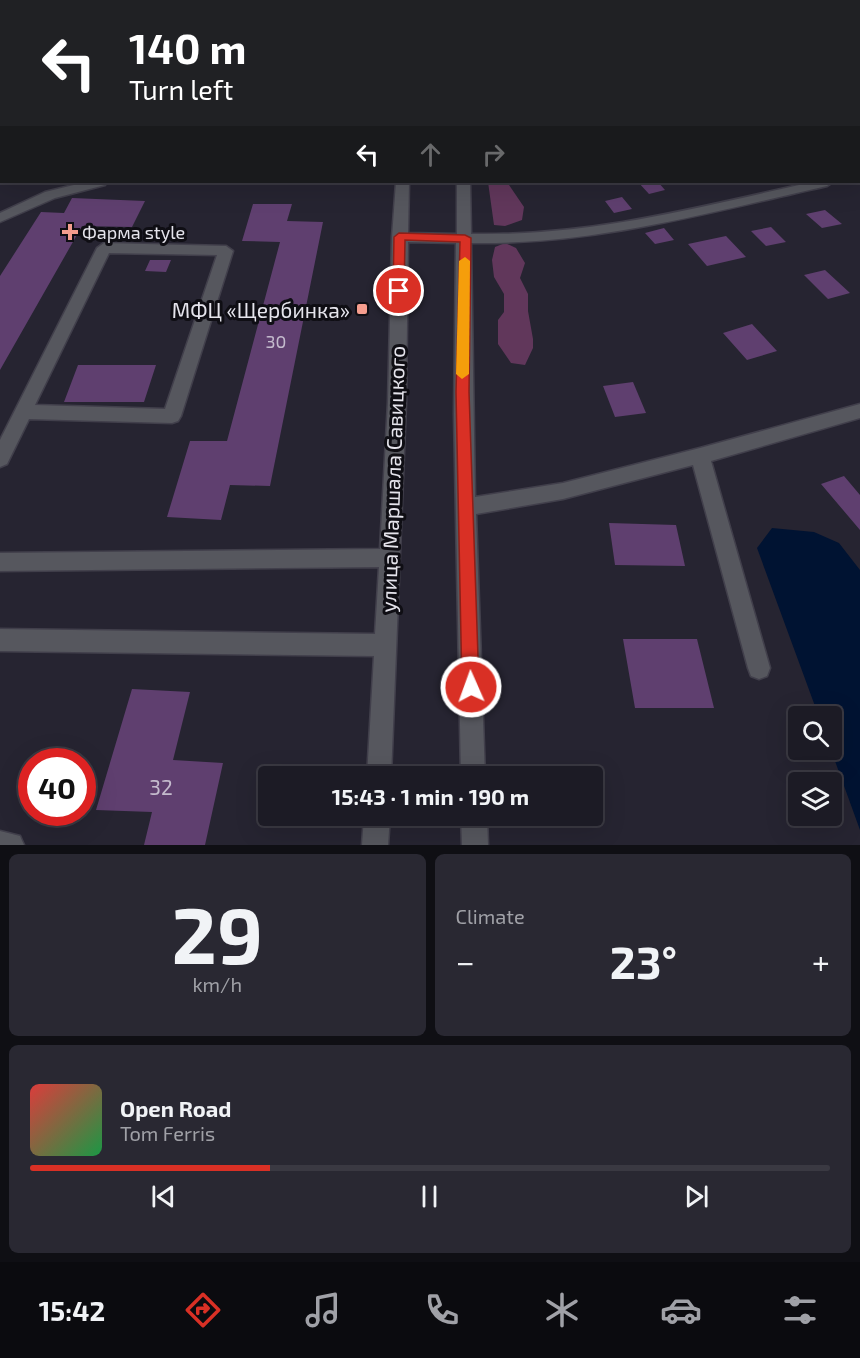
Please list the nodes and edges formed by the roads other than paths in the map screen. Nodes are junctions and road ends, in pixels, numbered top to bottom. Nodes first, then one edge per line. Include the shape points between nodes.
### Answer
1 (96, 183) edge
2 (402, 183) edge
3 (465, 183) edge
4 (822, 183) edge
5 (0, 218) edge
6 (399, 237) junction
7 (465, 238) junction
8 (860, 411) edge
9 (23, 412) junction
10 (700, 456) junction
11 (0, 459) edge
12 (465, 507) junction
13 (388, 558) junction
14 (0, 561) edge
15 (0, 640) edge
16 (386, 645) junction
17 (759, 668) dead end
18 (380, 766) edge
19 (473, 766) edge
20 (376, 826) edge
21 (474, 826) edge
22 (0, 844) edge
23 (11, 845) edge
24 (375, 845) edge
25 (475, 845) edge

1 - 5 street via 50,195
2 - 6 street, улица Маршала Савицкого
3 - 7 street
4 - 7 street via 603,231 538,238
6 - 7 street
6 - 13 street, улица Маршала Савицкого via 397,402
7 - 12 street
8 - 10 street
9 - 9 street via 104,248 226,251 172,416
9 - 11 street
10 - 12 street via 563,491
10 - 17 street
12 - 19 street
13 - 14 street
13 - 16 street, улица Маршала Савицкого
15 - 16 street
16 - 18 street, улица Маршала Савицкого
20 - 24 street
21 - 25 street
22 - 23 street

